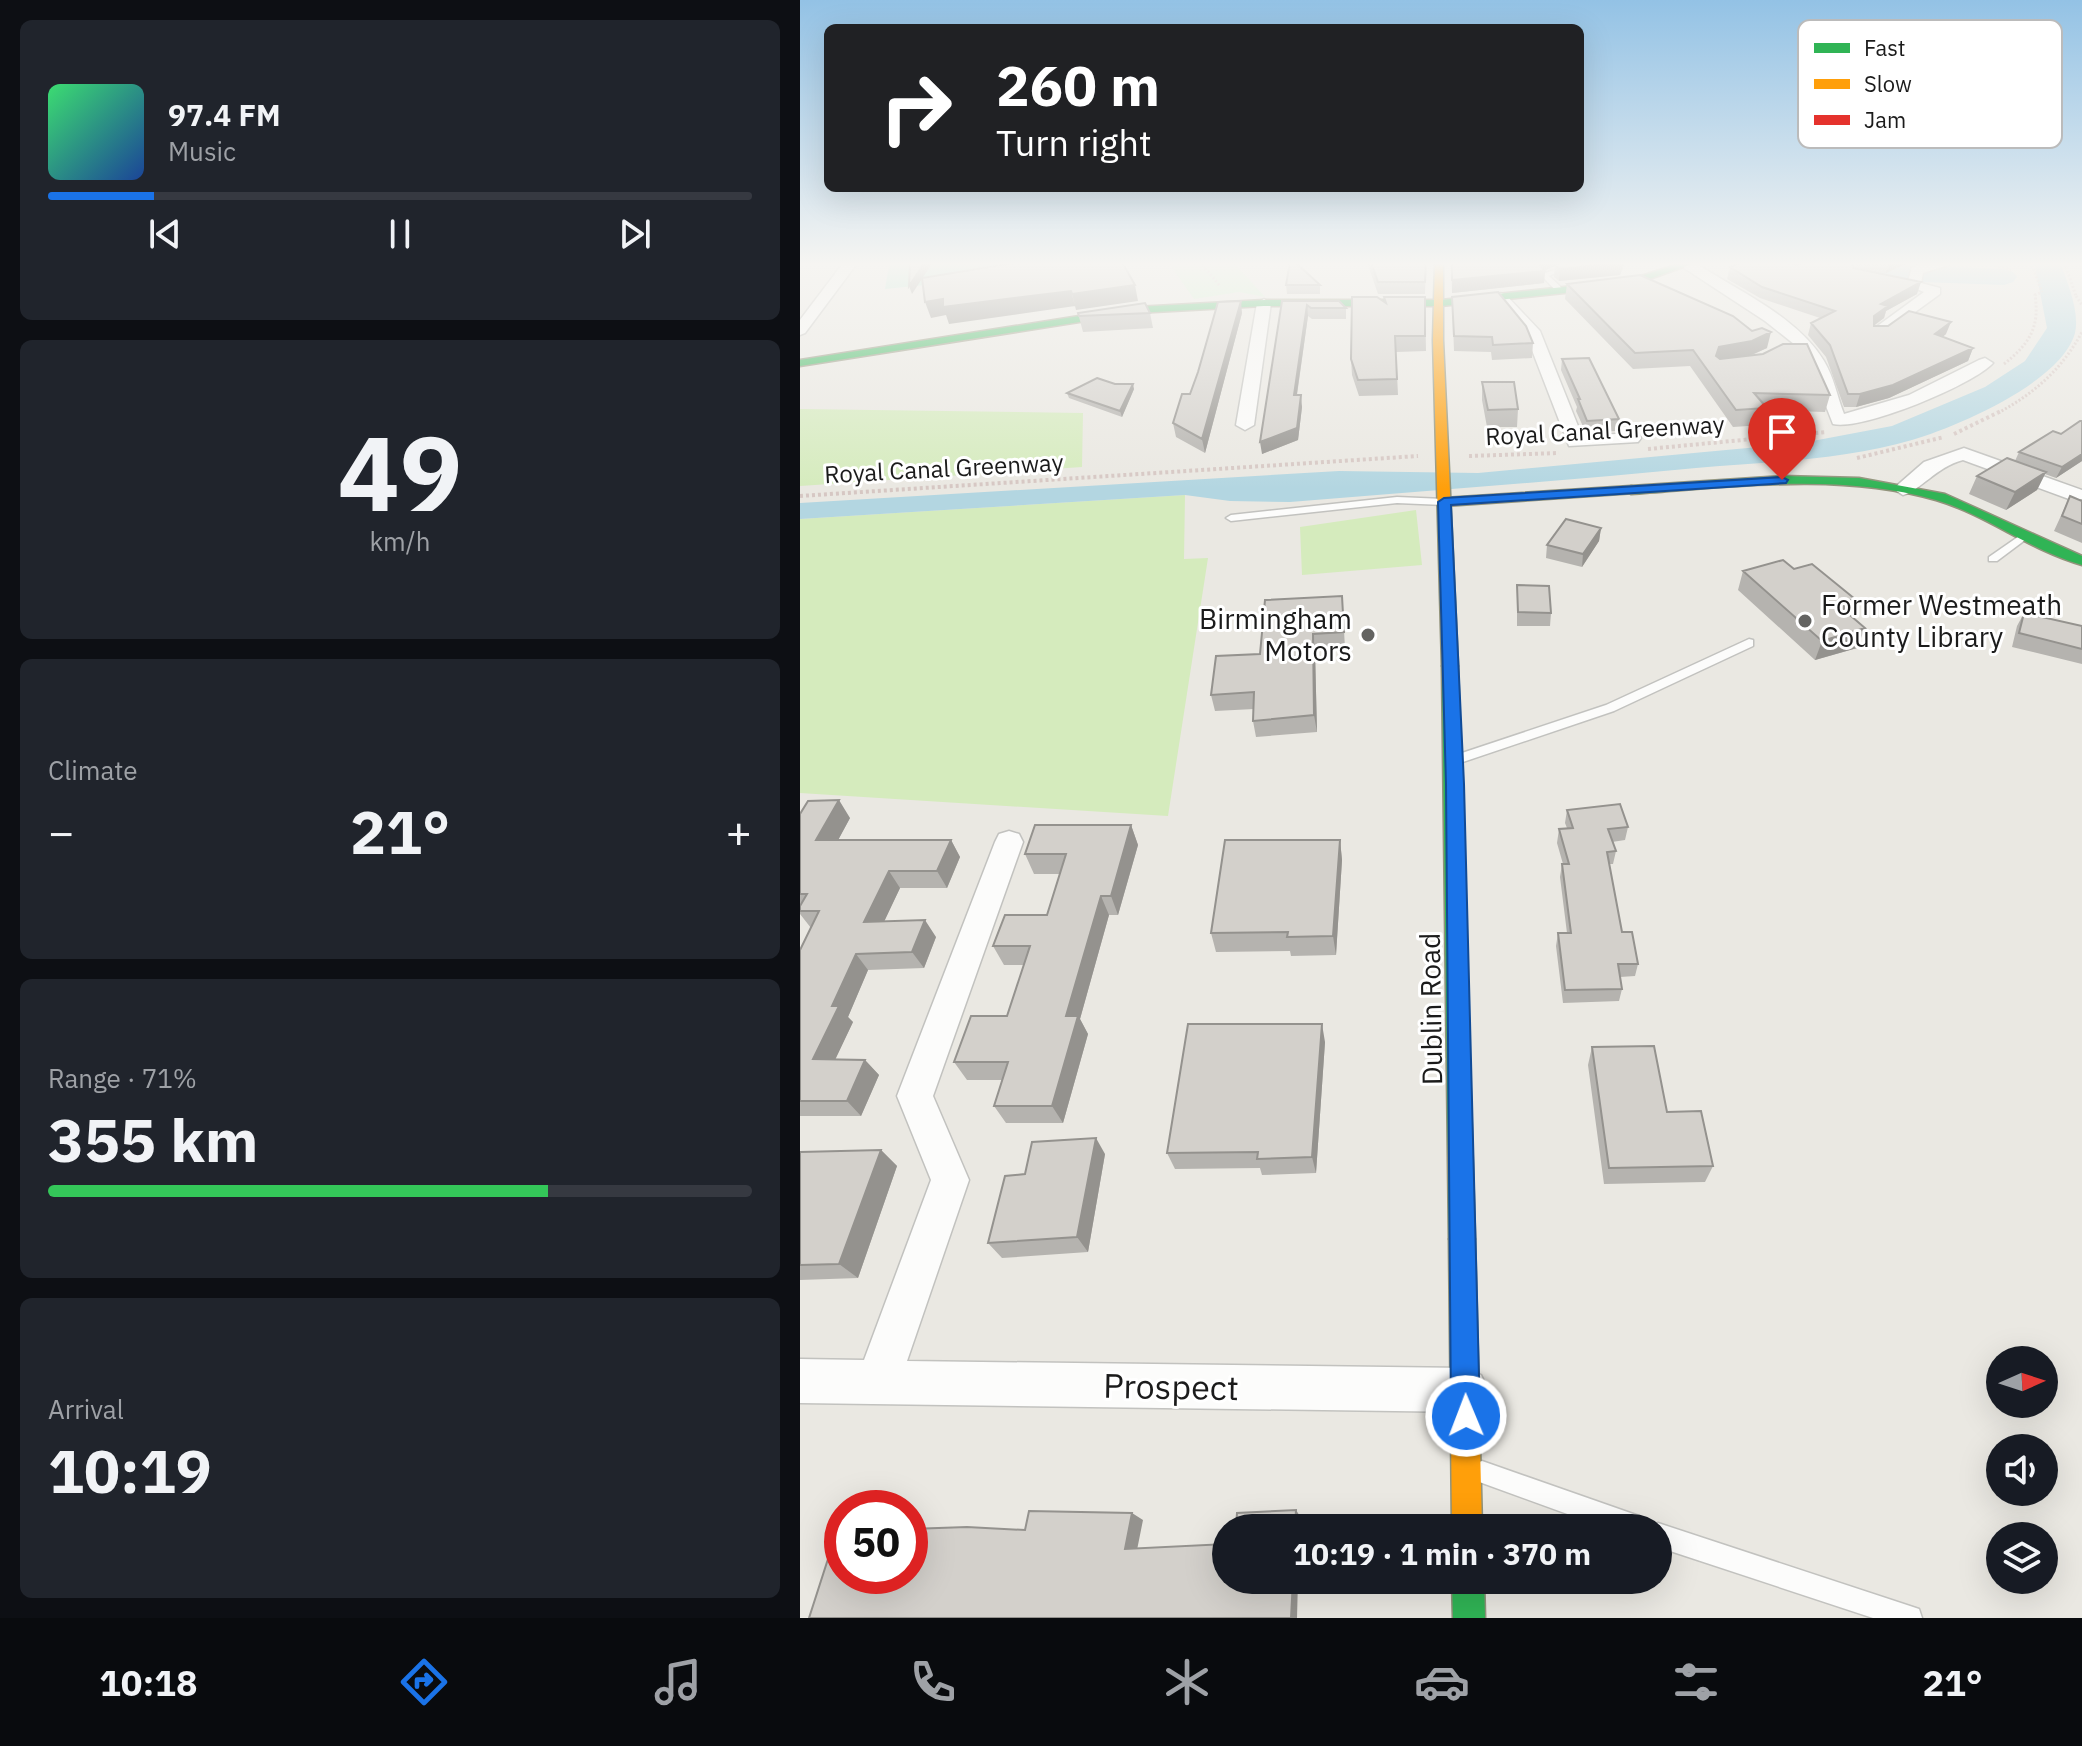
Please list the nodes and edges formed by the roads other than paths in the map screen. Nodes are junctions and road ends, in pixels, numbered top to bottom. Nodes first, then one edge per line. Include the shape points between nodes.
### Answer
1 (962, 338) edge
2 (1259, 338) edge
3 (1438, 338) edge
4 (1535, 338) edge
5 (1796, 338) edge
6 (1787, 352) edge
7 (1811, 352) junction
8 (800, 363) edge
9 (1992, 366) road end
10 (1245, 425) dead end
11 (1637, 444) road end
12 (1903, 489) junction
13 (2076, 495) edge
14 (1444, 496) junction
15 (1231, 518) dead end
16 (2025, 535) junction
17 (1993, 559) dead end
18 (2082, 561) edge
19 (1749, 643) dead end
20 (1454, 760) junction
21 (1009, 842) dead end
22 (800, 1381) edge
23 (877, 1384) junction
24 (1466, 1390) junction
25 (1466, 1467) junction
26 (1467, 1514) edge
27 (1599, 1514) edge
28 (1672, 1540) edge
29 (1468, 1594) edge
30 (1469, 1618) edge
31 (1910, 1618) edge

1 - 8 street
2 - 10 street
3 - 14 street, Dublin Road
4 - 11 street via 1575,442
5 - 7 street
6 - 7 street
7 - 9 street via 1839,420 1880,413
12 - 13 street via 1920,471 1964,454
12 - 14 street via 1832,480
12 - 16 street via 1941,497
14 - 15 lane
14 - 20 street, Dublin Road
16 - 17 lane
16 - 18 street
19 - 20 lane via 1610,708
20 - 24 street, Dublin Road
21 - 23 street via 915,1096 950,1180
22 - 23 street, Prospect
23 - 24 street, Prospect
24 - 25 street, Dublin Road
25 - 26 street, Dublin Road
25 - 27 lane
28 - 31 lane
29 - 30 street

